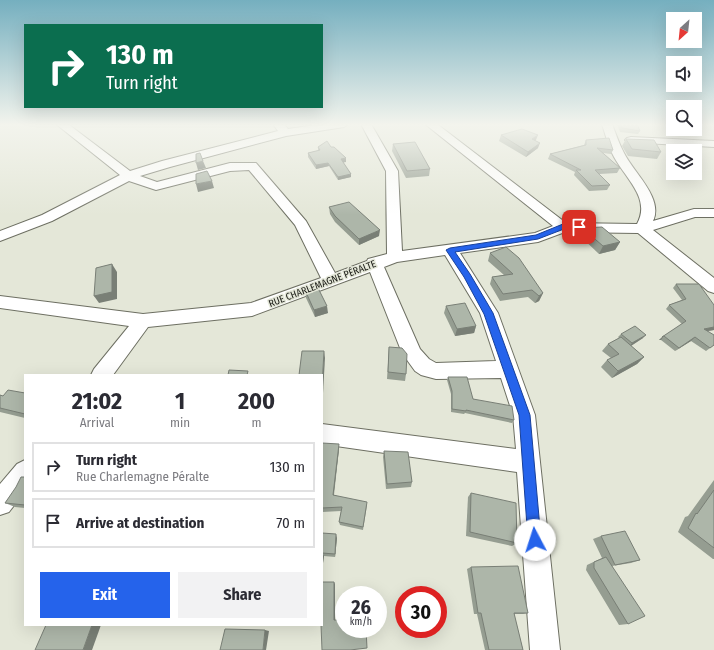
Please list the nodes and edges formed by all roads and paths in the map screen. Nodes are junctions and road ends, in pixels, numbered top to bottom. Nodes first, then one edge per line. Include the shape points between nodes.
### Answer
1 (100, 154) edge
2 (197, 154) edge
3 (383, 154) edge
4 (470, 154) edge
5 (618, 154) edge
6 (128, 176) junction
7 (714, 213) edge
8 (646, 222) junction
9 (563, 226) junction
10 (0, 236) edge
11 (450, 250) junction
12 (395, 256) junction
13 (374, 263) junction
14 (331, 281) junction
15 (714, 287) edge
16 (4, 307) edge
17 (144, 321) junction
18 (508, 369) junction
19 (102, 374) edge
20 (323, 434) edge
21 (527, 462) junction
22 (24, 473) edge
23 (0, 503) edge
24 (545, 650) edge

1 - 6 street
2 - 6 street
3 - 12 street via 392,171
4 - 9 street
5 - 8 street via 645,194
6 - 10 street via 47,218
6 - 14 street via 156,186 230,168 252,166 301,224
7 - 8 street, RUE CHARLEMAGNE PÉRALTE via 694,213
8 - 9 street, RUE CHARLEMAGNE PÉRALTE
8 - 15 street
9 - 11 street, RUE CHARLEMAGNE PÉRALTE via 538,237
11 - 12 street, RUE CHARLEMAGNE PÉRALTE
11 - 18 street via 489,313
12 - 13 street, RUE CHARLEMAGNE PÉRALTE
13 - 14 street, RUE CHARLEMAGNE PÉRALTE
13 - 18 street via 412,353 424,368 436,371
14 - 17 street, RUE CHARLEMAGNE PÉRALTE via 252,309
16 - 17 street, RUE CHARLEMAGNE PÉRALTE
17 - 19 street
18 - 21 street via 524,415
20 - 21 street
21 - 24 street
22 - 23 street

